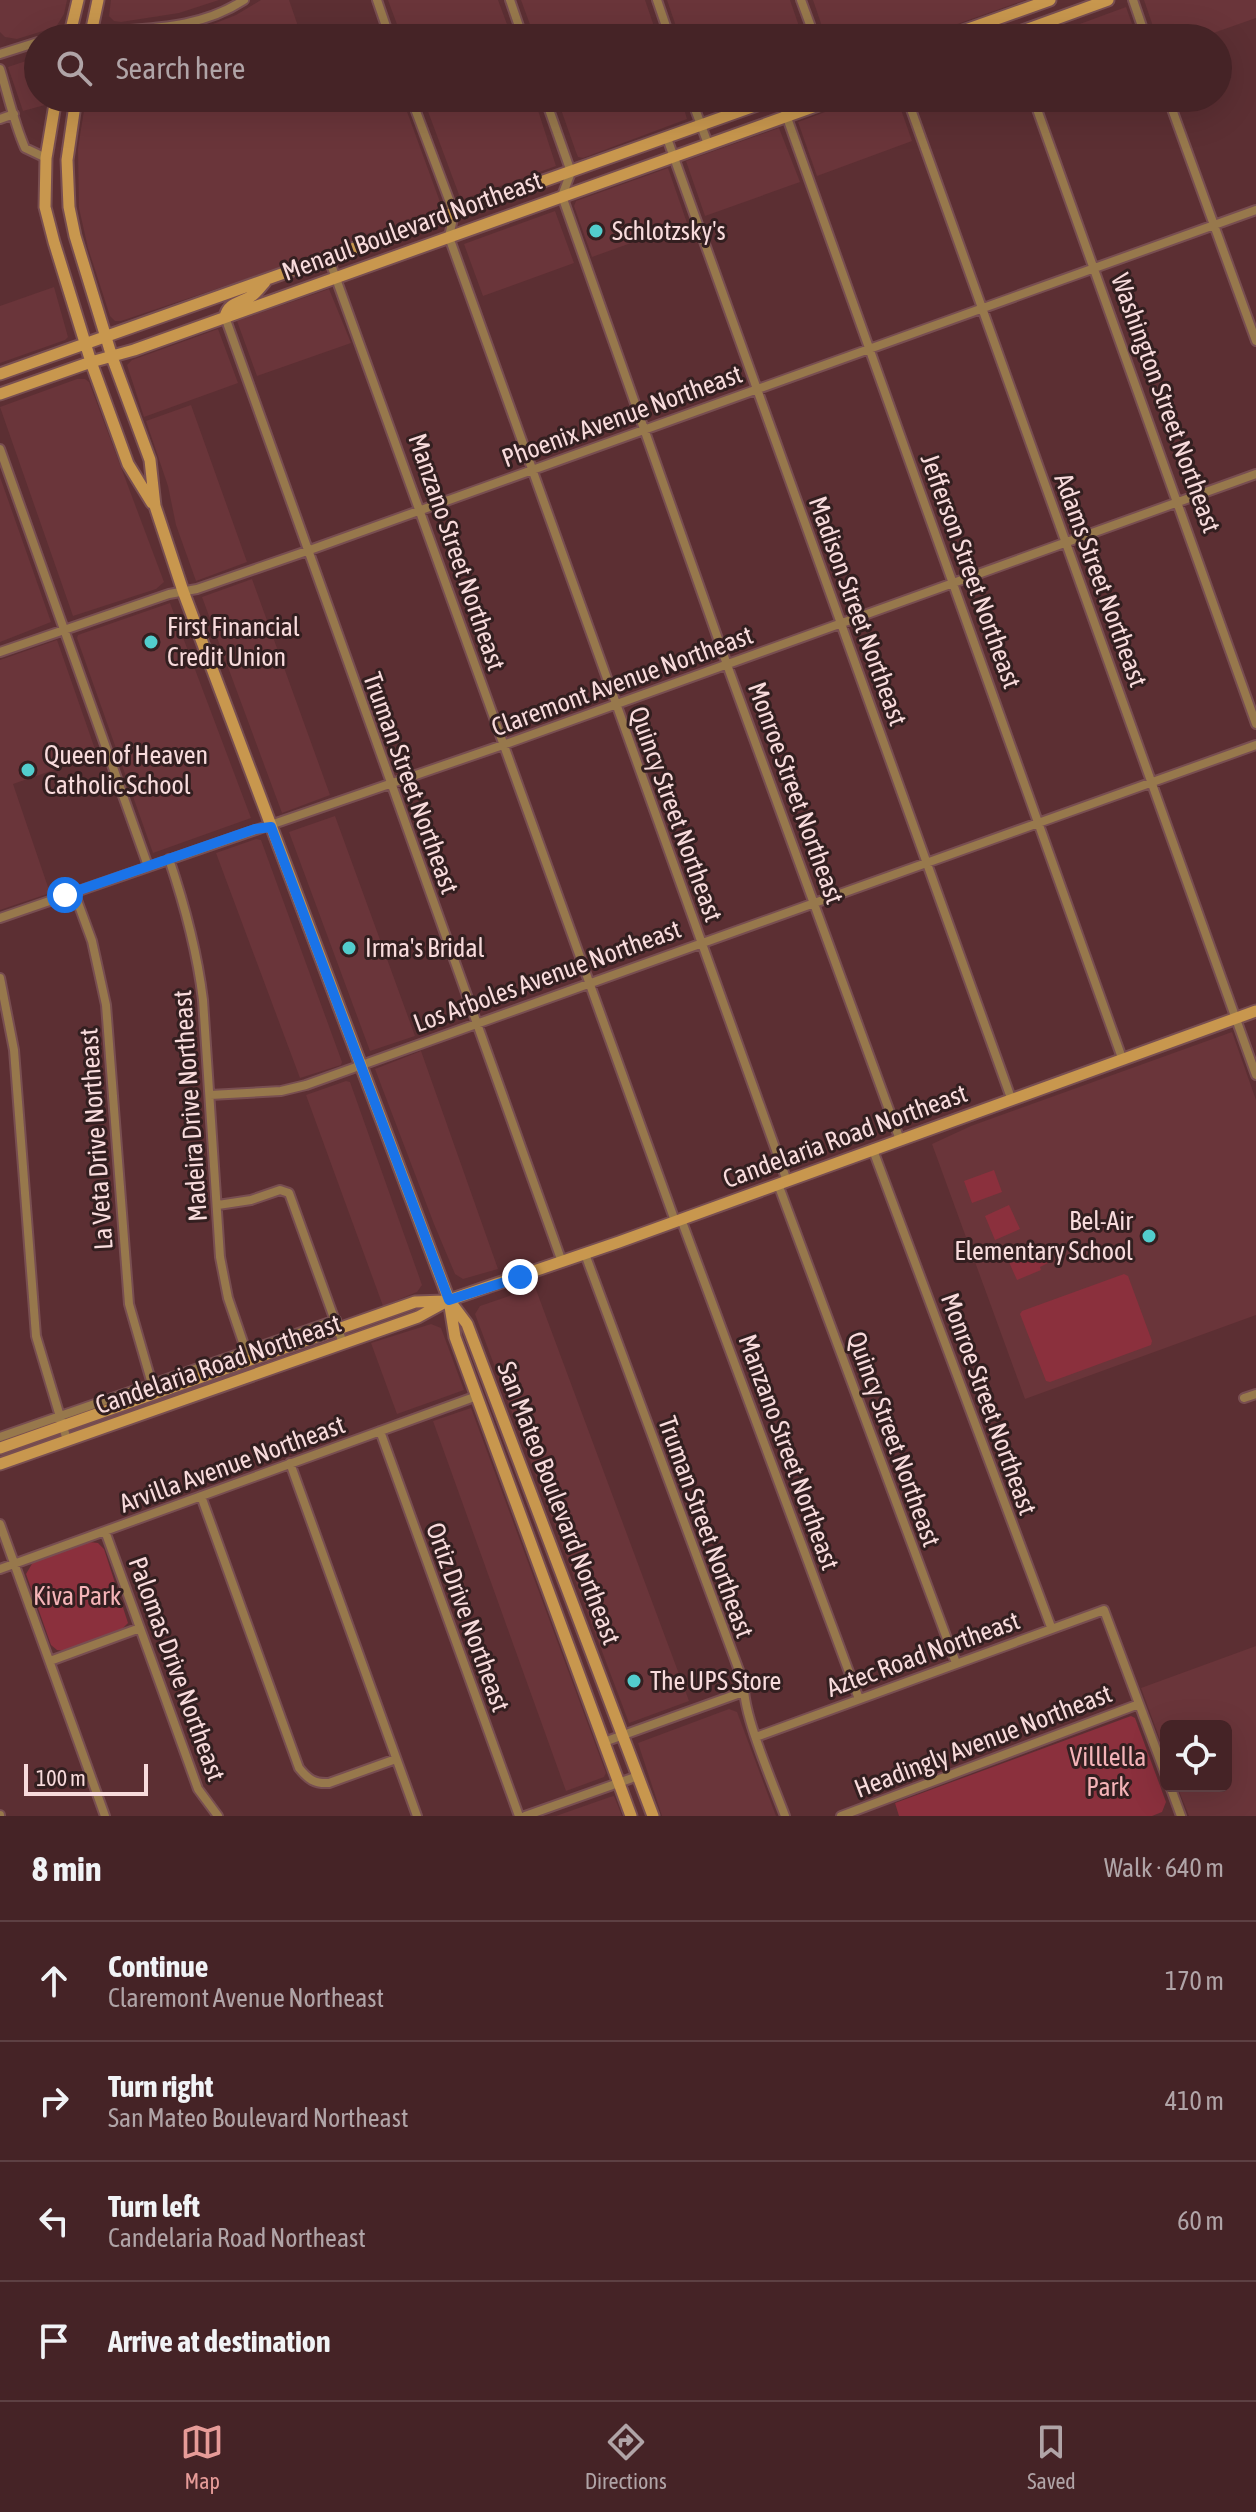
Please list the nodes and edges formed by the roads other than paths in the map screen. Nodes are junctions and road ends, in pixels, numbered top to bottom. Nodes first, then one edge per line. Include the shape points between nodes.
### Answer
1 (78, 0) edge
2 (98, 0) edge
3 (244, 0) edge
4 (377, 0) edge
5 (510, 0) edge
6 (657, 0) edge
7 (801, 0) edge
8 (1050, 0) edge
9 (1108, 0) edge
10 (1133, 0) edge
11 (1091, 3) edge
12 (1004, 16) junction
13 (70, 24) edge
14 (93, 24) edge
15 (184, 24) edge
16 (385, 24) edge
17 (518, 24) edge
18 (665, 24) edge
19 (810, 24) edge
20 (982, 24) edge
21 (1006, 24) edge
22 (1040, 24) edge
23 (1141, 24) edge
24 (24, 46) edge
25 (0, 54) edge
26 (0, 69) edge
27 (54, 112) edge
28 (74, 112) edge
29 (416, 112) edge
30 (550, 112) edge
31 (696, 112) edge
32 (740, 112) edge
33 (784, 112) edge
34 (797, 112) edge
35 (912, 112) edge
36 (1038, 112) edge
37 (1173, 112) edge
38 (14, 114) junction
39 (786, 116) junction
40 (0, 119) edge
41 (701, 126) junction
42 (667, 138) junction
43 (708, 144) junction
44 (674, 156) junction
45 (46, 158) junction
46 (571, 172) junction
47 (562, 196) junction
48 (1256, 210) edge
49 (454, 213) junction
50 (1215, 225) junction
51 (449, 237) junction
52 (329, 259) junction
53 (1094, 268) junction
54 (336, 276) junction
55 (265, 282) junction
56 (983, 308) junction
57 (225, 317) junction
58 (107, 337) junction
59 (1256, 341) edge
60 (86, 344) junction
61 (870, 348) junction
62 (112, 357) junction
63 (91, 362) junction
64 (3, 374) edge
65 (757, 389) junction
66 (0, 394) edge
67 (645, 429) junction
68 (0, 449) edge
69 (533, 469) junction
70 (1256, 474) edge
71 (1178, 502) junction
72 (155, 506) junction
73 (421, 509) junction
74 (1066, 542) junction
75 (307, 551) junction
76 (954, 582) junction
77 (183, 591) junction
78 (841, 624) junction
79 (64, 630) junction
80 (0, 652) edge
81 (727, 664) junction
82 (616, 704) junction
83 (1256, 724) edge
84 (503, 745) junction
85 (1256, 745) edge
86 (1151, 782) junction
87 (390, 784) junction
88 (1039, 822) junction
89 (271, 827) junction
90 (169, 859) junction
91 (926, 862) junction
92 (148, 866) junction
93 (74, 892) junction
94 (814, 902) junction
95 (0, 918) edge
96 (701, 942) junction
97 (0, 978) edge
98 (588, 984) junction
99 (1256, 1011) edge
100 (1236, 1018) junction
101 (477, 1024) junction
102 (1122, 1058) junction
103 (361, 1065) junction
104 (1256, 1075) edge
105 (210, 1095) junction
106 (1011, 1098) junction
107 (900, 1140) junction
108 (873, 1150) junction
109 (783, 1183) junction
110 (218, 1205) junction
111 (678, 1220) junction
112 (585, 1254) junction
113 (562, 1262) junction
114 (449, 1300) junction
115 (338, 1324) junction
116 (343, 1343) junction
117 (246, 1351) junction
118 (152, 1384) junction
119 (1256, 1394) edge
120 (477, 1396) junction
121 (1244, 1398) dead end
122 (61, 1421) junction
123 (380, 1431) junction
124 (0, 1437) edge
125 (67, 1440) junction
126 (0, 1448) edge
127 (290, 1463) junction
128 (0, 1464) edge
129 (526, 1477) junction
130 (201, 1496) junction
131 (0, 1524) edge
132 (105, 1531) junction
133 (14, 1563) junction
134 (0, 1569) edge
135 (1051, 1627) junction
136 (140, 1628) junction
137 (50, 1661) junction
138 (956, 1663) junction
139 (743, 1692) junction
140 (859, 1699) junction
141 (1139, 1704) junction
142 (623, 1736) junction
143 (756, 1737) junction
144 (604, 1742) junction
145 (396, 1759) junction
146 (1160, 1760) edge
147 (638, 1776) junction
148 (619, 1783) junction
149 (1171, 1792) edge
150 (1177, 1815) edge
151 (105, 1816) edge
152 (218, 1816) edge
153 (417, 1816) edge
154 (522, 1816) edge
155 (631, 1816) edge
156 (653, 1816) edge
157 (785, 1816) edge
158 (841, 1816) edge

1 - 13 main road
2 - 14 main road
3 - 15 street
4 - 16 street
5 - 17 street
6 - 18 street
7 - 19 street
8 - 12 main road
9 - 11 main road
10 - 23 street
11 - 22 main road
12 - 20 main road
12 - 21 street
24 - 25 street
26 - 38 street
27 - 45 main road, San Mateo Boulevard Northeast
28 - 58 main road, San Mateo Boulevard Northeast via 67,160 69,207
29 - 49 street
30 - 46 street
31 - 41 street
32 - 41 main road, Menaul Boulevard Northeast
33 - 39 street, Jefferson Street Northeast
34 - 39 main road, Menaul Boulevard Northeast
35 - 56 street, Adams Street Northeast
36 - 53 street, Washington Street Northeast
37 - 50 street
38 - 40 street
38 - 45 street via 25,148
39 - 43 main road, Menaul Boulevard Northeast
39 - 61 street, Jefferson Street Northeast
41 - 42 main road, Menaul Boulevard Northeast
41 - 43 street
42 - 44 street, Madison Street Northeast
42 - 46 main road, Menaul Boulevard Northeast
43 - 44 main road, Menaul Boulevard Northeast
44 - 47 main road, Menaul Boulevard Northeast
44 - 65 street, Madison Street Northeast
45 - 60 main road, San Mateo Boulevard Northeast via 45,207
46 - 47 street
46 - 49 main road, Menaul Boulevard Northeast
47 - 51 main road, Menaul Boulevard Northeast
47 - 67 street, Monroe Street Northeast
48 - 50 street, Phoenix Avenue Northeast
49 - 51 street
49 - 52 main road, Menaul Boulevard Northeast
50 - 53 street, Phoenix Avenue Northeast
50 - 59 street
51 - 54 main road, Menaul Boulevard Northeast
51 - 69 street, Quincy Street Northeast
52 - 54 street, Manzano Street Northeast
52 - 55 main road, Menaul Boulevard Northeast
53 - 56 street, Phoenix Avenue Northeast
53 - 71 street, Washington Street Northeast
54 - 57 main road, Menaul Boulevard Northeast
54 - 73 street, Manzano Street Northeast
55 - 57 main road via 253,296 233,304
55 - 58 main road, Menaul Boulevard Northeast
56 - 61 street, Phoenix Avenue Northeast
56 - 74 street, Adams Street Northeast
57 - 62 main road, Menaul Boulevard Northeast
57 - 75 street, Truman Street Northeast
58 - 60 main road, Menaul Boulevard Northeast
58 - 62 main road, San Mateo Boulevard Northeast
60 - 63 main road, San Mateo Boulevard Northeast
60 - 64 main road, Menaul Boulevard Northeast
61 - 65 street, Phoenix Avenue Northeast
61 - 76 street, Jefferson Street Northeast
62 - 63 main road, Menaul Boulevard Northeast
62 - 72 main road, San Mateo Boulevard Northeast via 150,460
63 - 66 main road, Menaul Boulevard Northeast
63 - 72 main road, San Mateo Boulevard Northeast via 128,464
65 - 67 street, Phoenix Avenue Northeast
65 - 78 street, Madison Street Northeast
67 - 69 street, Phoenix Avenue Northeast
67 - 81 street, Monroe Street Northeast
68 - 79 street
69 - 73 street, Phoenix Avenue Northeast
69 - 82 street, Quincy Street Northeast
70 - 71 street, Claremont Avenue Northeast
71 - 74 street, Claremont Avenue Northeast
71 - 83 street, Washington Street Northeast
72 - 77 main road, San Mateo Boulevard Northeast
73 - 75 street, Phoenix Avenue Northeast
73 - 84 street, Manzano Street Northeast
74 - 76 street, Claremont Avenue Northeast
74 - 86 street, Adams Street Northeast
75 - 77 street, Phoenix Avenue Northeast
75 - 87 street, Truman Street Northeast
76 - 78 street, Claremont Avenue Northeast
76 - 88 street, Jefferson Street Northeast
77 - 79 street, Phoenix Avenue Northeast
77 - 89 main road, San Mateo Boulevard Northeast
78 - 81 street, Claremont Avenue Northeast
78 - 91 street, Madison Street Northeast
79 - 80 street, Phoenix Avenue Northeast
79 - 92 street
81 - 82 street, Claremont Avenue Northeast
81 - 94 street, Monroe Street Northeast
82 - 84 street, Claremont Avenue Northeast
82 - 96 street, Quincy Street Northeast
84 - 87 street, Claremont Avenue Northeast
84 - 98 street, Manzano Street Northeast
85 - 86 street, Los Arboles Avenue Northeast
86 - 88 street, Los Arboles Avenue Northeast
86 - 100 street, Adams Street Northeast
87 - 89 street, Claremont Avenue Northeast
87 - 101 street, Truman Street Northeast
88 - 91 street, Los Arboles Avenue Northeast
88 - 102 street, Jefferson Street Northeast
89 - 90 street, Claremont Avenue Northeast
89 - 103 main road, San Mateo Boulevard Northeast
90 - 92 street, Claremont Avenue Northeast
90 - 105 street, Madeira Drive Northeast via 199,966
91 - 94 street, Los Arboles Avenue Northeast
91 - 106 street, Madison Street Northeast
92 - 93 street, Claremont Avenue Northeast
93 - 95 street, Claremont Avenue Northeast
93 - 118 street, La Veta Drive Northeast via 106,1005 129,1304
94 - 96 street, Los Arboles Avenue Northeast
94 - 107 street, Monroe Street Northeast
96 - 98 street, Los Arboles Avenue Northeast
96 - 109 street, Quincy Street Northeast
97 - 122 street via 16,1064 36,1336
98 - 101 street, Los Arboles Avenue Northeast
98 - 111 street, Manzano Street Northeast
99 - 100 main road, Candelaria Road Northeast
100 - 102 main road, Candelaria Road Northeast
100 - 104 street, Adams Street Northeast
101 - 103 street, Los Arboles Avenue Northeast
101 - 113 street, Truman Street Northeast
102 - 106 main road, Candelaria Road Northeast
103 - 105 street, Los Arboles Avenue Northeast via 294,1089
103 - 114 main road, San Mateo Boulevard Northeast
105 - 110 street, Madeira Drive Northeast
106 - 107 main road, Candelaria Road Northeast
107 - 108 main road, Candelaria Road Northeast
108 - 109 main road, Candelaria Road Northeast
108 - 135 street, Monroe Street Northeast
109 - 111 main road, Candelaria Road Northeast
109 - 138 street, Quincy Street Northeast
110 - 115 street via 280,1190 289,1193
110 - 117 street, Madeira Drive Northeast via 225,1285
111 - 112 main road, Candelaria Road Northeast
111 - 140 street, Manzano Street Northeast
112 - 113 main road, Candelaria Road Northeast
112 - 139 street, Truman Street Northeast
113 - 114 main road, Candelaria Road Northeast
114 - 115 main road, Candelaria Road Northeast via 415,1302
114 - 116 main road, Candelaria Road Northeast via 418,1317
114 - 120 main road, San Mateo Boulevard Northeast via 455,1337
114 - 129 main road, San Mateo Boulevard Northeast via 467,1324
115 - 116 street
115 - 117 street
115 - 122 main road, Candelaria Road Northeast
116 - 125 main road, Candelaria Road Northeast
117 - 118 street
118 - 122 street
119 - 121 street
120 - 123 street, Arvilla Avenue Northeast
120 - 129 main road via 490,1404 508,1451
120 - 144 main road, San Mateo Boulevard Northeast
122 - 124 street
122 - 125 street
122 - 126 main road, Candelaria Road Northeast
123 - 127 street, Arvilla Avenue Northeast
123 - 154 street, Ortiz Drive Northeast
125 - 128 main road, Candelaria Road Northeast
127 - 130 street, Arvilla Avenue Northeast
127 - 145 street
129 - 142 main road, San Mateo Boulevard Northeast
130 - 132 street, Arvilla Avenue Northeast
130 - 145 street via 299,1768 319,1784
131 - 133 street
132 - 133 street, Arvilla Avenue Northeast
132 - 136 street, Palomas Drive Northeast
133 - 134 street, Arvilla Avenue Northeast
133 - 137 street
135 - 138 street, Aztec Road Northeast
135 - 141 street, Aztec Road Northeast via 1104,1610
136 - 137 street
136 - 152 street, Palomas Drive Northeast via 198,1789
137 - 151 street
138 - 140 street, Aztec Road Northeast
139 - 142 street
139 - 143 street, Truman Street Northeast
140 - 143 street, Aztec Road Northeast
141 - 146 street
141 - 158 street, Headingly Avenue Northeast
142 - 144 street
142 - 147 main road, San Mateo Boulevard Northeast
143 - 157 street, Truman Street Northeast
144 - 148 main road, San Mateo Boulevard Northeast
145 - 153 street
147 - 148 street
147 - 156 main road, San Mateo Boulevard Northeast
148 - 154 street
148 - 155 main road, San Mateo Boulevard Northeast
149 - 150 street

